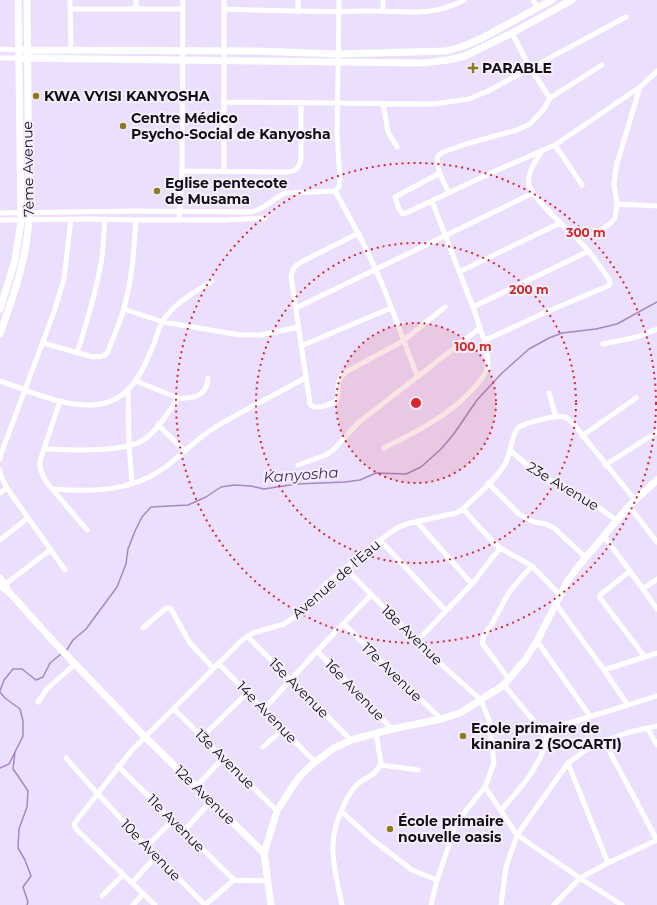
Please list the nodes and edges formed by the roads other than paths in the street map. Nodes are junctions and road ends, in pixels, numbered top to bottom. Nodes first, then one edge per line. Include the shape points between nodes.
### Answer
1 (18, 0) edge
2 (27, 0) edge
3 (70, 0) edge
4 (136, 0) edge
5 (183, 0) edge
6 (224, 0) edge
7 (298, 0) edge
8 (339, 0) edge
9 (383, 0) edge
10 (464, 0) edge
11 (533, 0) edge
12 (552, 0) edge
13 (572, 0) edge
14 (538, 8) junction
15 (70, 9) junction
16 (136, 9) junction
17 (183, 9) junction
18 (224, 9) junction
19 (383, 11) junction
20 (298, 12) junction
21 (339, 12) junction
22 (626, 17) dead end
23 (512, 33) junction
24 (0, 50) edge
25 (19, 50) junction
26 (27, 50) junction
27 (70, 51) junction
28 (183, 52) junction
29 (224, 52) junction
30 (339, 54) junction
31 (0, 58) edge
32 (24, 58) junction
33 (183, 59) junction
34 (224, 60) junction
35 (339, 62) junction
36 (602, 65) dead end
37 (530, 68) junction
38 (657, 71) edge
39 (640, 87) junction
40 (550, 98) junction
41 (223, 102) junction
42 (301, 102) junction
43 (338, 103) junction
44 (383, 103) junction
45 (224, 136) junction
46 (301, 136) junction
47 (555, 145) junction
48 (397, 147) dead end
49 (542, 152) junction
50 (182, 171) junction
51 (224, 172) junction
52 (440, 173) junction
53 (582, 185) dead end
54 (335, 191) junction
55 (449, 193) junction
56 (533, 193) junction
57 (432, 201) junction
58 (617, 204) junction
59 (657, 206) edge
60 (180, 212) junction
61 (0, 213) edge
62 (25, 217) junction
63 (265, 218) dead end
64 (71, 219) junction
65 (105, 219) junction
66 (0, 220) edge
67 (136, 220) junction
68 (179, 220) junction
69 (560, 223) junction
70 (600, 230) dead end
71 (359, 233) junction
72 (445, 236) junction
73 (589, 251) junction
74 (376, 270) junction
75 (459, 272) junction
76 (212, 282) dead end
77 (445, 307) dead end
78 (296, 308) junction
79 (391, 308) junction
80 (473, 308) junction
81 (0, 309) edge
82 (124, 309) junction
83 (163, 322) junction
84 (298, 327) junction
85 (480, 328) junction
86 (657, 329) edge
87 (0, 334) edge
88 (485, 339) junction
89 (403, 341) junction
90 (43, 343) junction
91 (603, 344) dead end
92 (301, 346) junction
93 (77, 353) junction
94 (418, 377) junction
95 (208, 378) dead end
96 (305, 378) junction
97 (0, 381) edge
98 (136, 381) junction
99 (26, 390) junction
100 (128, 391) junction
101 (550, 393) dead end
102 (178, 398) junction
103 (636, 398) dead end
104 (60, 401) junction
105 (556, 417) junction
106 (158, 425) junction
107 (657, 432) edge
108 (582, 436) junction
109 (129, 445) junction
110 (45, 448) junction
111 (384, 448) dead end
112 (185, 451) junction
113 (511, 451) junction
114 (0, 459) edge
115 (298, 465) dead end
116 (605, 465) junction
117 (0, 470) edge
118 (657, 480) edge
119 (132, 483) junction
120 (488, 483) junction
121 (7, 488) junction
122 (52, 489) junction
123 (0, 493) edge
124 (635, 500) junction
125 (629, 506) junction
126 (463, 509) junction
127 (28, 518) junction
128 (616, 520) junction
129 (417, 522) junction
130 (87, 530) dead end
131 (604, 536) junction
132 (0, 540) edge
133 (380, 540) junction
134 (657, 542) edge
135 (500, 548) junction
136 (50, 550) junction
137 (585, 557) junction
138 (532, 566) junction
139 (345, 568) junction
140 (65, 570) dead end
141 (630, 571) junction
142 (0, 578) edge
143 (657, 579) edge
144 (472, 584) junction
145 (2, 585) edge
146 (644, 589) junction
147 (560, 595) junction
148 (372, 596) junction
149 (556, 604) junction
150 (657, 609) edge
151 (446, 611) junction
152 (344, 624) junction
153 (143, 628) dead end
154 (247, 636) junction
155 (417, 641) junction
156 (537, 641) junction
157 (317, 651) junction
158 (657, 654) edge
159 (645, 657) junction
160 (218, 663) junction
161 (75, 664) junction
162 (213, 668) junction
163 (604, 670) junction
164 (291, 679) junction
165 (509, 679) junction
166 (504, 685) junction
167 (247, 693) junction
168 (657, 696) edge
169 (481, 700) junction
170 (38, 702) dead end
171 (627, 704) junction
172 (174, 709) junction
173 (264, 709) junction
174 (590, 716) junction
175 (441, 719) junction
176 (657, 726) edge
177 (283, 729) junction
178 (392, 729) junction
179 (648, 729) junction
180 (376, 733) junction
181 (203, 736) junction
182 (145, 737) junction
183 (546, 737) junction
184 (351, 740) junction
185 (604, 741) junction
186 (657, 745) edge
187 (263, 747) dead end
188 (224, 757) junction
189 (66, 758) dead end
190 (315, 762) junction
191 (568, 763) junction
192 (381, 765) junction
193 (118, 766) junction
194 (418, 770) dead end
195 (196, 787) junction
196 (485, 788) junction
197 (98, 794) junction
198 (211, 801) junction
199 (277, 810) junction
200 (501, 810) junction
201 (341, 811) junction
202 (173, 820) junction
203 (184, 831) junction
204 (518, 835) junction
205 (657, 840) edge
206 (147, 846) junction
207 (264, 854) junction
208 (156, 856) junction
209 (608, 863) junction
210 (123, 875) junction
211 (580, 878) junction
212 (234, 880) junction
213 (437, 880) junction
214 (268, 881) junction
215 (132, 883) junction
216 (143, 894) junction
217 (102, 896) dead end
218 (133, 905) edge
219 (155, 905) edge
220 (205, 905) edge
221 (272, 905) edge
222 (342, 905) edge
223 (431, 905) edge
224 (501, 905) edge
225 (554, 905) edge
226 (622, 905) edge

1 - 25 street, 7ème Avenue
2 - 26 street, 7ème Avenue
3 - 15 street
4 - 16 street
5 - 17 street
6 - 18 street
7 - 20 street
8 - 21 street
9 - 19 street
10 - 19 street via 437,11
11 - 14 street
12 - 14 street
13 - 23 street
14 - 30 street via 482,38 446,51
15 - 16 street
15 - 27 street
16 - 17 street
17 - 28 street
18 - 20 street
18 - 29 street
19 - 21 street
20 - 21 street
21 - 30 street
22 - 37 street
23 - 35 street via 465,56 448,60 424,63
23 - 37 street
24 - 25 street
25 - 26 street
25 - 32 street, 7ème Avenue
26 - 27 street
26 - 32 street, 7ème Avenue
27 - 28 street
28 - 29 street
28 - 33 street
29 - 30 street
29 - 34 street
30 - 35 street
31 - 32 street
32 - 33 street
32 - 62 street, 7ème Avenue via 19,126
33 - 34 street
33 - 50 street
34 - 35 street
34 - 41 street
35 - 43 street
36 - 40 street
37 - 40 street
37 - 44 street via 488,91 469,98 434,104
38 - 39 street
39 - 47 street
39 - 58 street via 616,167 614,184
40 - 52 street via 530,124 518,130 458,146 438,156 436,161
41 - 42 street
41 - 45 street
42 - 43 street
42 - 46 street
43 - 44 street
43 - 54 street via 340,180
44 - 48 street via 388,132
45 - 46 street
45 - 51 street
46 - 51 street via 301,159 296,170
47 - 49 street
47 - 53 street
49 - 55 street via 512,163
49 - 56 street via 531,170 529,187
50 - 51 street
50 - 60 street
52 - 55 street
52 - 57 street via 395,197 403,214
54 - 60 street via 285,193 260,210 251,212
54 - 71 street
55 - 57 street
56 - 69 street
56 - 72 street
57 - 72 street
58 - 59 street
58 - 70 street via 611,223
60 - 62 street via 88,211
60 - 68 street
61 - 62 street
62 - 64 street
62 - 66 street
62 - 81 street, 7ème Avenue
62 - 87 street, 7ème Avenue via 26,250 22,270
63 - 68 street
64 - 65 street
64 - 90 street via 64,279
65 - 67 street
65 - 93 street via 98,279
67 - 68 street
67 - 82 street via 134,250
69 - 73 street
69 - 75 street
71 - 74 street
71 - 78 street via 295,266 291,276
72 - 74 street
72 - 75 street
73 - 80 street
73 - 88 street via 610,284
74 - 78 street
74 - 79 street
75 - 80 street
76 - 83 street via 179,304
77 - 89 street
78 - 84 street
79 - 89 street
79 - 92 street
80 - 85 street
82 - 83 street
82 - 93 street via 108,352 99,357
83 - 84 street via 240,335 260,335
83 - 98 street
84 - 92 street
85 - 88 street
85 - 94 street
86 - 91 street via 637,337
88 - 111 street via 483,344 489,360 487,370 478,384 455,407 420,430
89 - 94 street
89 - 96 street via 340,377 338,397 332,403 312,407
90 - 93 street
90 - 99 street
92 - 96 street
94 - 115 street via 358,423 330,452 321,458
95 - 102 street via 207,386 199,395
96 - 112 street via 218,426
97 - 99 street
98 - 100 street
98 - 102 street
99 - 104 street
99 - 114 street
100 - 104 street via 104,404 88,405
100 - 109 street
101 - 105 street
102 - 106 street
103 - 108 street
104 - 110 street
105 - 108 street via 566,417
105 - 113 street, Avenue de l'Eau via 517,428
106 - 109 street via 145,439
106 - 112 street
107 - 116 street
108 - 116 street
109 - 110 street via 98,450
109 - 119 street
110 - 122 street via 40,468
112 - 119 street via 148,478
113 - 120 street, Avenue de l'Eau via 502,469
113 - 128 street, 23e Avenue via 535,472 585,497
116 - 124 street
117 - 121 street
118 - 124 street
119 - 122 street via 98,490
120 - 126 street, Avenue de l'Eau
120 - 137 street via 519,514 554,528
121 - 123 street
121 - 127 street
122 - 130 street
124 - 125 street
125 - 128 street
125 - 134 street
126 - 129 street, Avenue de l'Eau
126 - 135 street
127 - 132 street
127 - 136 street
128 - 131 street
129 - 133 street, Avenue de l'Eau via 397,528
129 - 144 street
131 - 137 street
131 - 141 street
133 - 139 street, Avenue de l'Eau
133 - 151 street
135 - 138 street
135 - 144 street
136 - 140 street
136 - 145 street
137 - 147 street
138 - 147 street
138 - 165 street via 508,594 482,639 482,643
139 - 148 street, 18e Avenue
139 - 154 street, Avenue de l'Eau via 293,618 284,624
141 - 146 street
141 - 159 street via 600,595 600,598
142 - 145 street
143 - 146 street
144 - 151 street
145 - 161 street, 12e Avenue
146 - 150 street
147 - 149 street
148 - 152 street
148 - 155 street, 18e Avenue
149 - 156 street
149 - 163 street
151 - 155 street
152 - 157 street
152 - 175 street, 17e Avenue
153 - 162 street via 165,609 171,609 190,642
154 - 160 street, Avenue de l'Eau
154 - 164 street, 15e Avenue
155 - 169 street, 18e Avenue
156 - 165 street
156 - 174 street
157 - 164 street
157 - 178 street, 16e Avenue
158 - 159 street
159 - 163 street
160 - 162 street, Avenue de l'Eau
160 - 167 street, 14e Avenue
161 - 170 street
161 - 182 street, 12e Avenue
162 - 172 street, Avenue de l'Eau
163 - 171 street
164 - 173 street
164 - 184 street, 15e Avenue
165 - 166 street
166 - 169 street
166 - 183 street
167 - 173 street, 14e Avenue
167 - 181 street
168 - 171 street
169 - 175 street via 460,713
169 - 196 street via 488,720 494,763
171 - 174 street
172 - 181 street, 13e Avenue
172 - 182 street, Avenue de l'Eau
173 - 177 street, 14e Avenue
174 - 183 street via 560,726
175 - 178 street
176 - 179 street
177 - 187 street
177 - 190 street, 14e Avenue
178 - 180 street
179 - 185 street
179 - 186 street
180 - 184 street
180 - 192 street
181 - 188 street, 13e Avenue
182 - 193 street, Avenue de l'Eau
182 - 195 street, 12e Avenue
183 - 200 street via 545,746 536,765 522,787
184 - 190 street via 334,748
185 - 191 street
185 - 205 street
188 - 195 street
188 - 199 street, 13e Avenue
189 - 197 street, 10e Avenue
190 - 199 street via 292,787
191 - 204 street
191 - 209 street
192 - 194 street
192 - 201 street via 372,776 356,785
193 - 197 street, Avenue de l'Eau
193 - 202 street, 11e Avenue
195 - 198 street, 12e Avenue
196 - 200 street
196 - 213 street via 456,824
197 - 206 street, 10e Avenue
197 - 210 street, Avenue de l'Eau via 75,822 74,827
198 - 203 street
198 - 207 street, 12e Avenue
199 - 207 street
200 - 204 street
201 - 213 street via 412,870
201 - 222 street via 332,842
202 - 203 street, 11e Avenue
202 - 206 street
203 - 212 street, 11e Avenue
204 - 211 street
204 - 224 street via 506,867
205 - 209 street
206 - 208 street, 10e Avenue
207 - 214 street
208 - 215 street
208 - 220 street, 10e Avenue
209 - 211 street
210 - 215 street, Avenue de l'Eau
210 - 217 street
211 - 225 street
211 - 226 street
212 - 214 street
212 - 220 street
213 - 223 street
214 - 221 street
215 - 216 street, Avenue de l'Eau
216 - 218 street
216 - 219 street, Avenue de l'Eau

